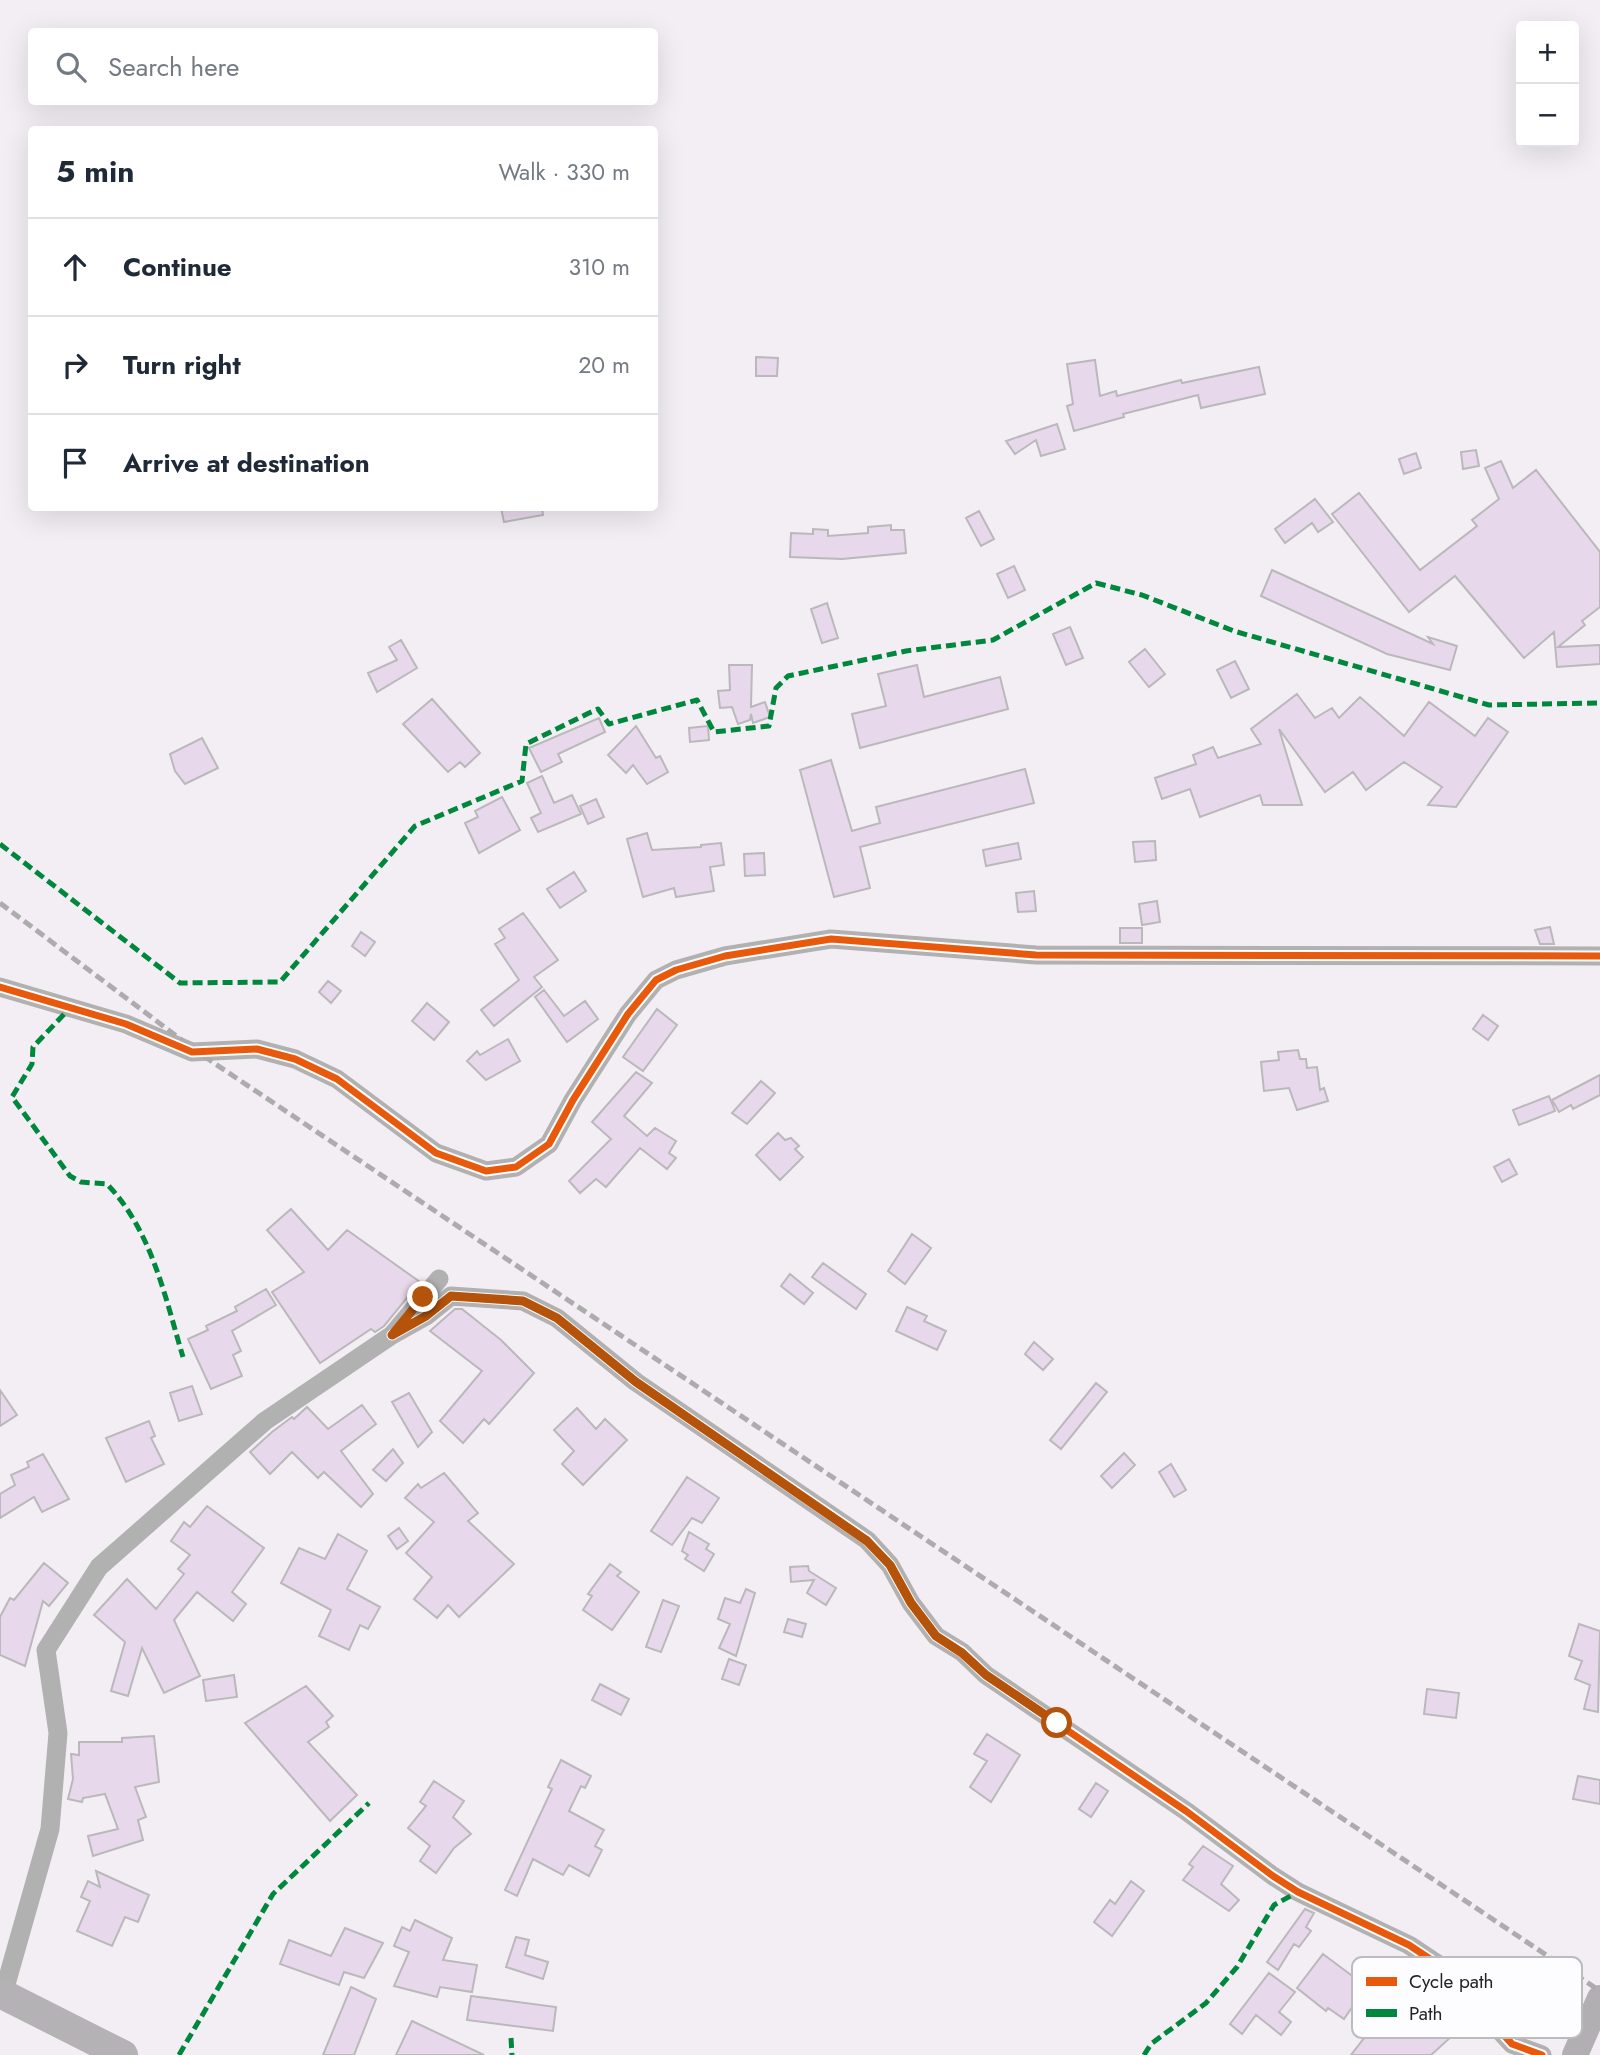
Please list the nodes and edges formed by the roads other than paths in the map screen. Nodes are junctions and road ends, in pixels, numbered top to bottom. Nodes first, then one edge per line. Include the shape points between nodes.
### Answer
1 (1600, 956) edge
2 (0, 986) edge
3 (439, 1279) dead end
4 (392, 1335) junction
5 (1427, 1957) edge
6 (1, 1994) edge
7 (1600, 1998) edge
8 (1506, 2038) edge
9 (123, 2055) edge
10 (1542, 2055) edge
11 (1575, 2055) edge

1 - 2 street via 1036,955 831,939 725,956 656,979 628,1014 549,1144 516,1167 485,1171 436,1153 337,1079 295,1059 257,1049 192,1052 127,1024
3 - 4 street
4 - 5 street via 451,1296 523,1301 557,1318 636,1382 867,1541 890,1565 936,1636 986,1675 1298,1892
4 - 6 street via 265,1421 99,1567 46,1650 58,1732 50,1829
6 - 9 main road
7 - 11 main road
8 - 10 street

